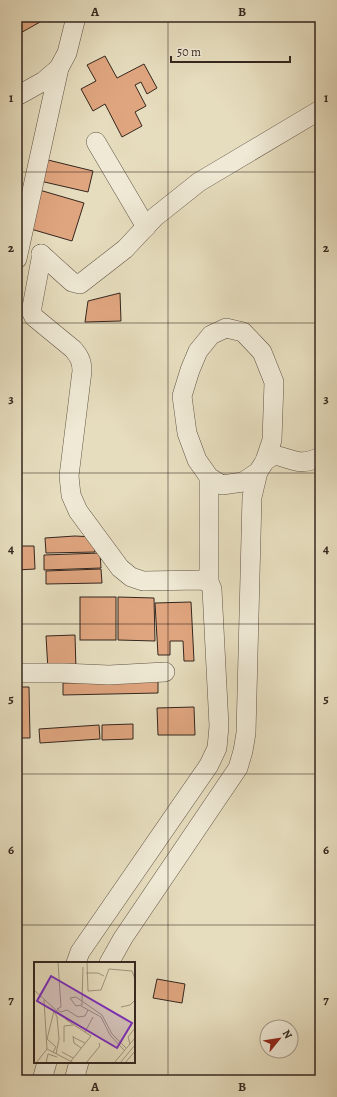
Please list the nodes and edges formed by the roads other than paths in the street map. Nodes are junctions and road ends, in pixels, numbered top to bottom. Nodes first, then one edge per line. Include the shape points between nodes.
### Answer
1 (76, 17) edge
2 (59, 68) junction
3 (17, 96) edge
4 (320, 110) edge
5 (96, 142) dead end
6 (146, 227) junction
7 (17, 259) edge
8 (320, 457) edge
9 (262, 466) junction
10 (209, 477) junction
11 (209, 582) junction
12 (165, 672) dead end
13 (17, 673) edge
14 (186, 798) junction
15 (208, 813) junction
16 (76, 962) edge
17 (110, 962) edge
18 (47, 1063) edge
19 (79, 1063) edge
20 (42, 1080) edge
21 (74, 1080) edge

1 - 2 street via 67,53
2 - 3 street via 44,81
2 - 7 street
4 - 6 street via 199,182
5 - 6 street
6 - 11 street via 125,249 80,284 72,282 41,254 32,313 73,349 82,362 69,476 71,495 78,511 120,568 131,577 143,581
8 - 9 street via 304,463 274,455
9 - 10 street via 243,482 222,485
9 - 10 street via 272,440 274,382 262,352 244,332 226,328 212,335 198,351 182,396 187,433 197,460
9 - 15 street via 252,497 246,733 238,768
10 - 11 street
11 - 14 street via 212,589 219,726 217,748 209,765
12 - 13 street via 109,675
14 - 15 street
14 - 16 street via 80,952
15 - 17 street via 123,938
18 - 20 street
19 - 21 street

